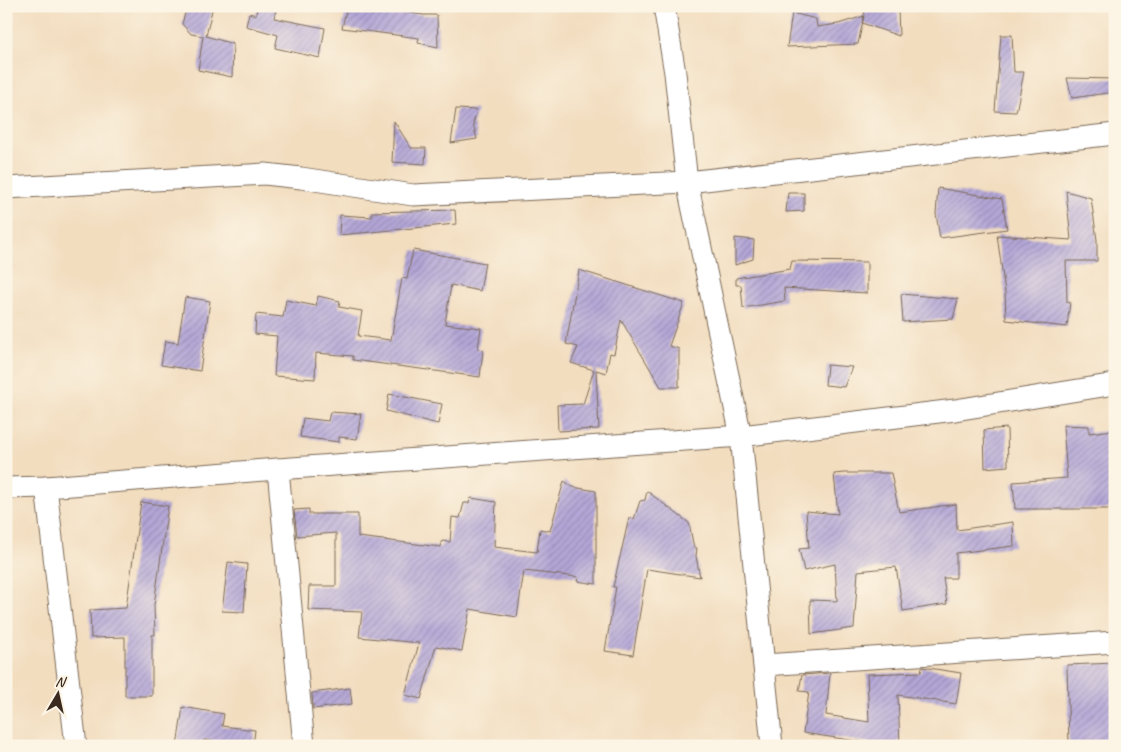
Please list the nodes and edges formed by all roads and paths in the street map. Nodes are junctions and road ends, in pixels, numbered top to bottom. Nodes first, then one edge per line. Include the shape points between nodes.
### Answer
1 (664, 6) edge
2 (1115, 134) edge
3 (687, 182) junction
4 (6, 188) edge
5 (1115, 384) edge
6 (741, 436) junction
7 (278, 469) junction
8 (46, 487) junction
9 (6, 488) edge
10 (1115, 642) edge
11 (764, 665) junction
12 (76, 746) edge
13 (304, 746) edge
14 (772, 746) edge

1 - 3 street
2 - 3 street
3 - 4 street via 413,195 266,174
3 - 6 street
5 - 6 street via 955,410
6 - 7 street
6 - 11 street
7 - 8 street
7 - 13 street
8 - 9 street
8 - 12 street
10 - 11 street
11 - 14 street

